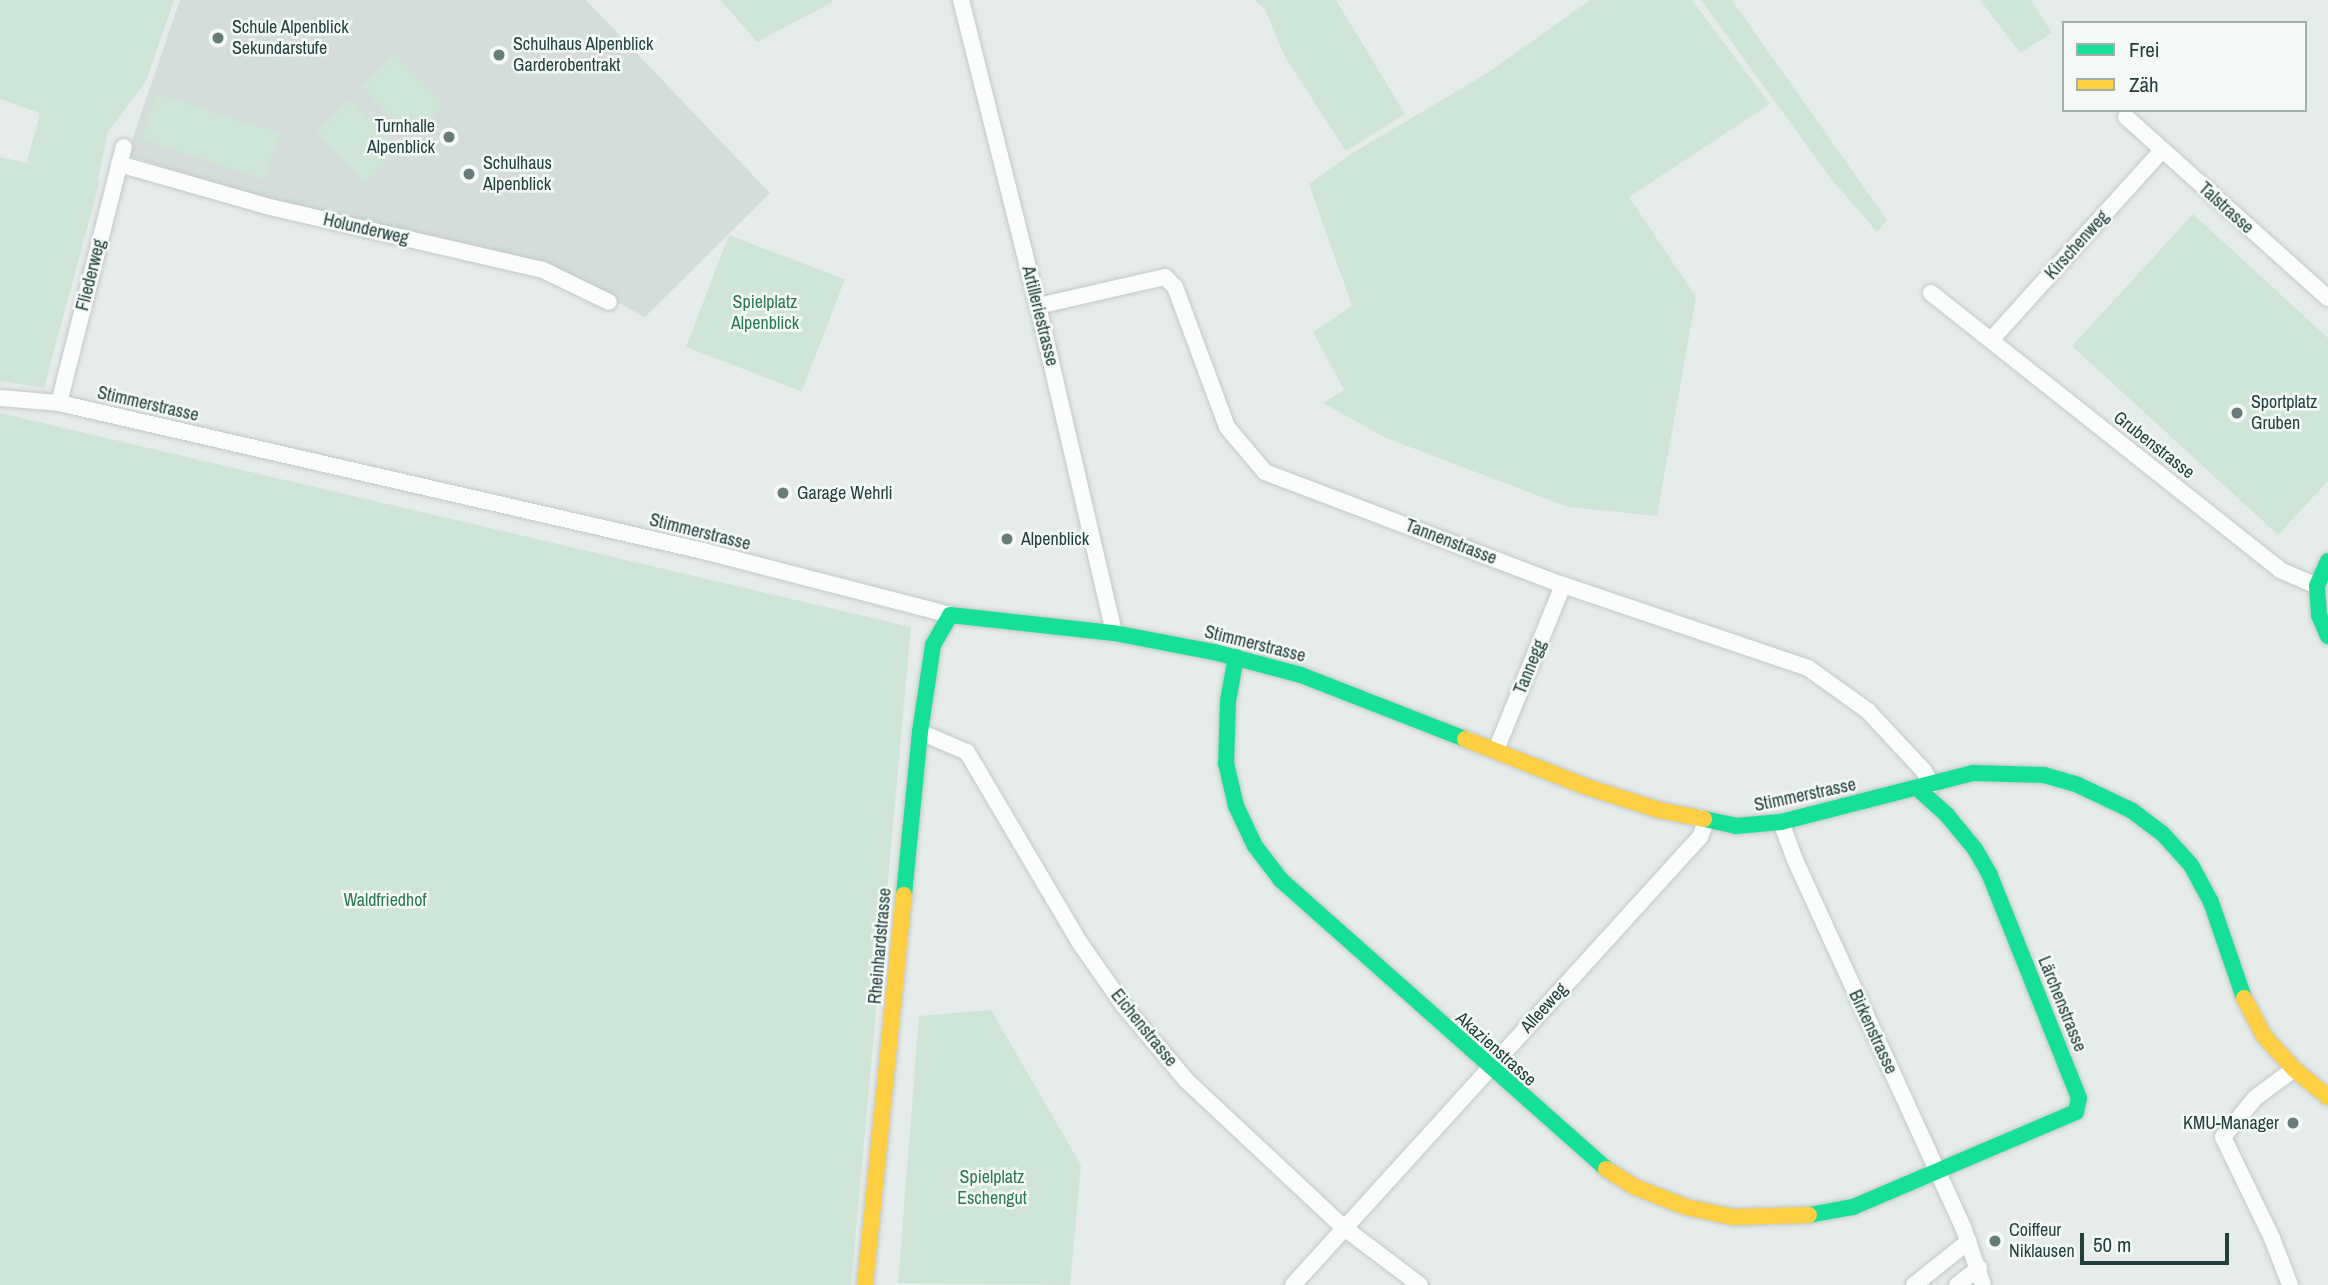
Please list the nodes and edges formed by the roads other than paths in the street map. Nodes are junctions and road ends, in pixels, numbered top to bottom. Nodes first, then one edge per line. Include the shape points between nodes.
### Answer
1 (961, 0) edge
2 (2126, 117) dead end
3 (124, 147) dead end
4 (2162, 150) junction
5 (119, 164) junction
6 (1931, 293) dead end
7 (2328, 298) edge
8 (609, 302) dead end
9 (1038, 306) junction
10 (1992, 339) junction
11 (0, 398) edge
12 (59, 403) junction
13 (2328, 561) edge
14 (1563, 584) junction
15 (2317, 586) junction
16 (950, 615) junction
17 (1114, 633) junction
18 (2328, 636) edge
19 (1236, 657) junction
20 (920, 732) junction
21 (1496, 750) junction
22 (1925, 787) junction
23 (1706, 821) junction
24 (1781, 822) junction
25 (1489, 1068) junction
26 (2294, 1069) junction
27 (2328, 1097) edge
28 (1937, 1171) junction
29 (1343, 1227) junction
30 (1969, 1241) junction
31 (1979, 1268) junction
32 (865, 1285) edge
33 (1293, 1285) edge
34 (1420, 1285) edge
35 (1914, 1285) edge
36 (1957, 1285) edge
37 (1983, 1285) edge
38 (2290, 1285) edge

1 - 9 street, Artilleriestrasse
2 - 4 street, Talstrasse
3 - 5 street, Fliederweg
4 - 7 street, Talstrasse
4 - 10 street, Kirschenweg
5 - 8 street, Holunderweg via 266,206 543,270
5 - 12 street, Fliederweg
6 - 10 street, Grubenstrasse
9 - 14 street, Tannenstrasse via 1165,277 1175,287 1227,427 1265,472
9 - 17 street, Artilleriestrasse
10 - 15 street, Grubenstrasse via 2280,570
11 - 12 street, Stimmerstrasse
12 - 16 street, Stimmerstrasse via 703,551
13 - 15 street
14 - 21 street, Tannegg
14 - 22 street, Tannenstrasse via 1808,668 1868,711 1924,771
15 - 18 street via 2319,615
16 - 17 street, Stimmerstrasse
16 - 20 street, Rheinhardstrasse via 933,645
17 - 19 street, Stimmerstrasse
19 - 21 street, Stimmerstrasse via 1365,697
19 - 25 street, Akazienstrasse via 1228,702 1226,763 1236,806 1255,846 1281,880
20 - 29 street, Eichenstrasse via 967,752 1080,943 1124,1006 1186,1080
20 - 32 street, Rheinhardstrasse
21 - 23 street, Stimmerstrasse via 1587,787
22 - 24 street, Stimmerstrasse
22 - 26 street, Stimmerstrasse via 1981,773 2045,775 2091,790 2131,810 2162,833 2191,865 2211,902 2258,1025
22 - 28 street, Lärchenstrasse via 1975,849 1990,876 2079,1098 2076,1112
23 - 24 street, Stimmerstrasse via 1743,827
23 - 25 street, Alleeweg via 1700,837
24 - 28 street, Birkenstrasse
25 - 28 street, Akazienstrasse via 1595,1162 1635,1187 1732,1217 1813,1215 1853,1207
25 - 29 street, Alleeweg
26 - 27 street, Stimmerstrasse
26 - 38 street via 2255,1098 2223,1137
28 - 30 street, Birkenstrasse
29 - 33 street, Alleeweg
29 - 34 street, Eichenstrasse
30 - 31 street, Birkenstrasse
30 - 35 street
31 - 36 street
31 - 37 street, Birkenstrasse

